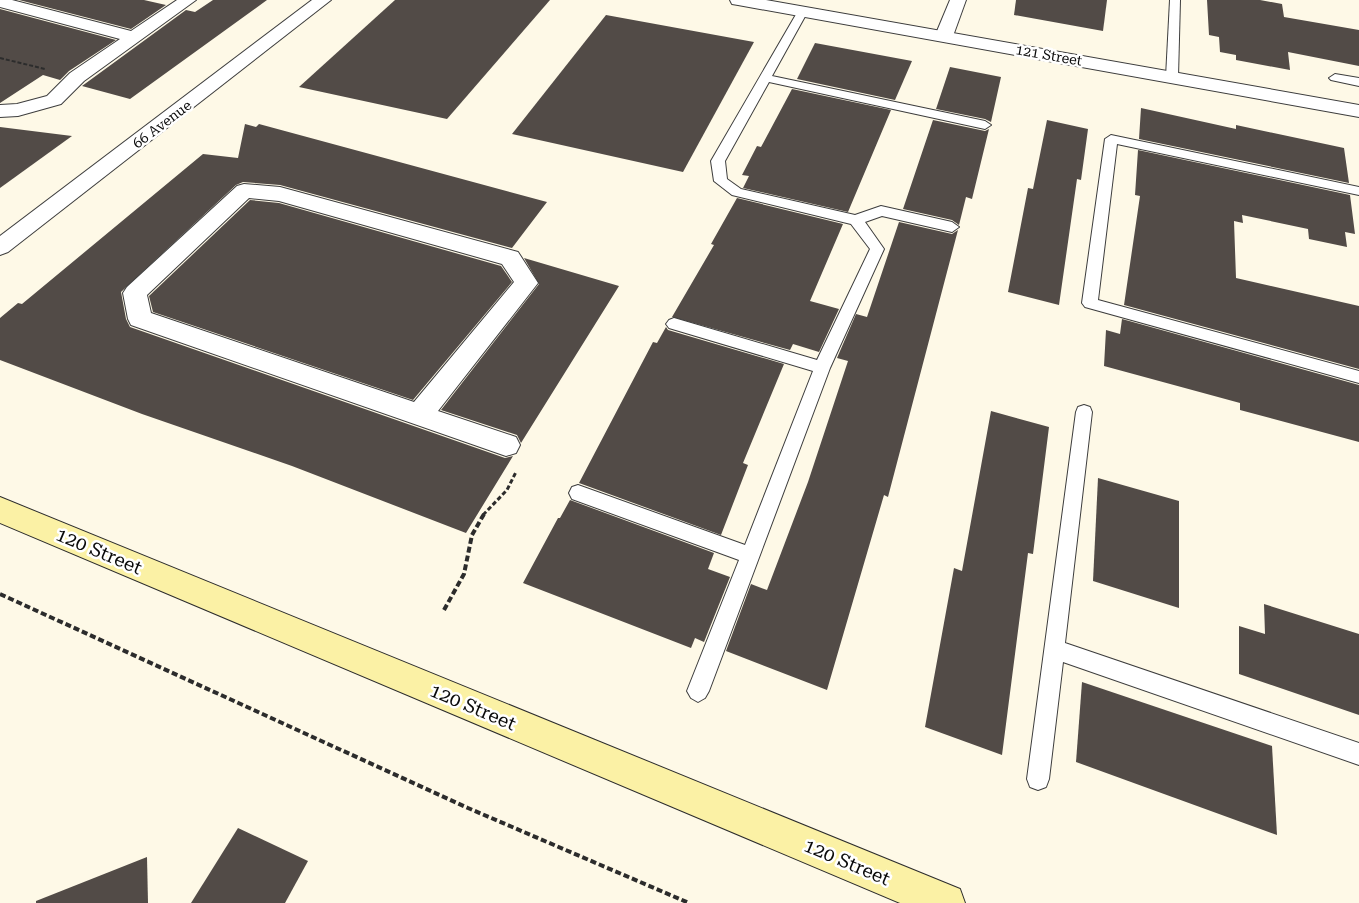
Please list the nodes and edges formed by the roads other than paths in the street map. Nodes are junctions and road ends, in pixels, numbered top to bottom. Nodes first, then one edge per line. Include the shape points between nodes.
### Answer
1 (188, 0) edge
2 (323, 0) edge
3 (738, 0) edge
4 (958, 0) edge
5 (1175, 0) edge
6 (0, 2) edge
7 (803, 11) junction
8 (944, 36) junction
9 (132, 38) junction
10 (1172, 77) junction
11 (766, 78) junction
12 (1335, 78) dead end
13 (1359, 82) edge
14 (0, 111) edge
15 (1359, 111) edge
16 (986, 125) dead end
17 (1359, 191) edge
18 (856, 220) junction
19 (952, 227) dead end
20 (0, 247) edge
21 (674, 324) dead end
22 (822, 368) junction
23 (1359, 377) edge
24 (1084, 412) dead end
25 (419, 415) junction
26 (506, 445) road end
27 (578, 493) dead end
28 (0, 510) edge
29 (748, 555) junction
30 (1054, 649) junction
31 (698, 691) dead end
32 (1359, 754) edge
33 (1038, 779) dead end
34 (946, 903) edge

1 - 9 street
2 - 20 street, 66 Avenue
3 - 7 street, 121 Street
4 - 8 street
5 - 10 lane
6 - 9 street
7 - 8 street, 121 Street
7 - 11 lane
8 - 10 street, 121 Street
9 - 14 street via 77,78 54,100 18,110
10 - 15 street, 121 Street
11 - 16 lane
11 - 18 lane via 718,161 721,181 737,192
12 - 13 lane
17 - 23 lane via 1111,138 1090,303
18 - 19 lane via 881,211
18 - 22 lane via 877,249
21 - 22 lane
22 - 29 lane
24 - 30 lane
25 - 25 street via 140,320 135,293 244,191 280,194 510,258 526,283
25 - 26 street
27 - 29 lane
28 - 34 main road, 120 Street
29 - 31 lane
30 - 32 lane
30 - 33 lane

